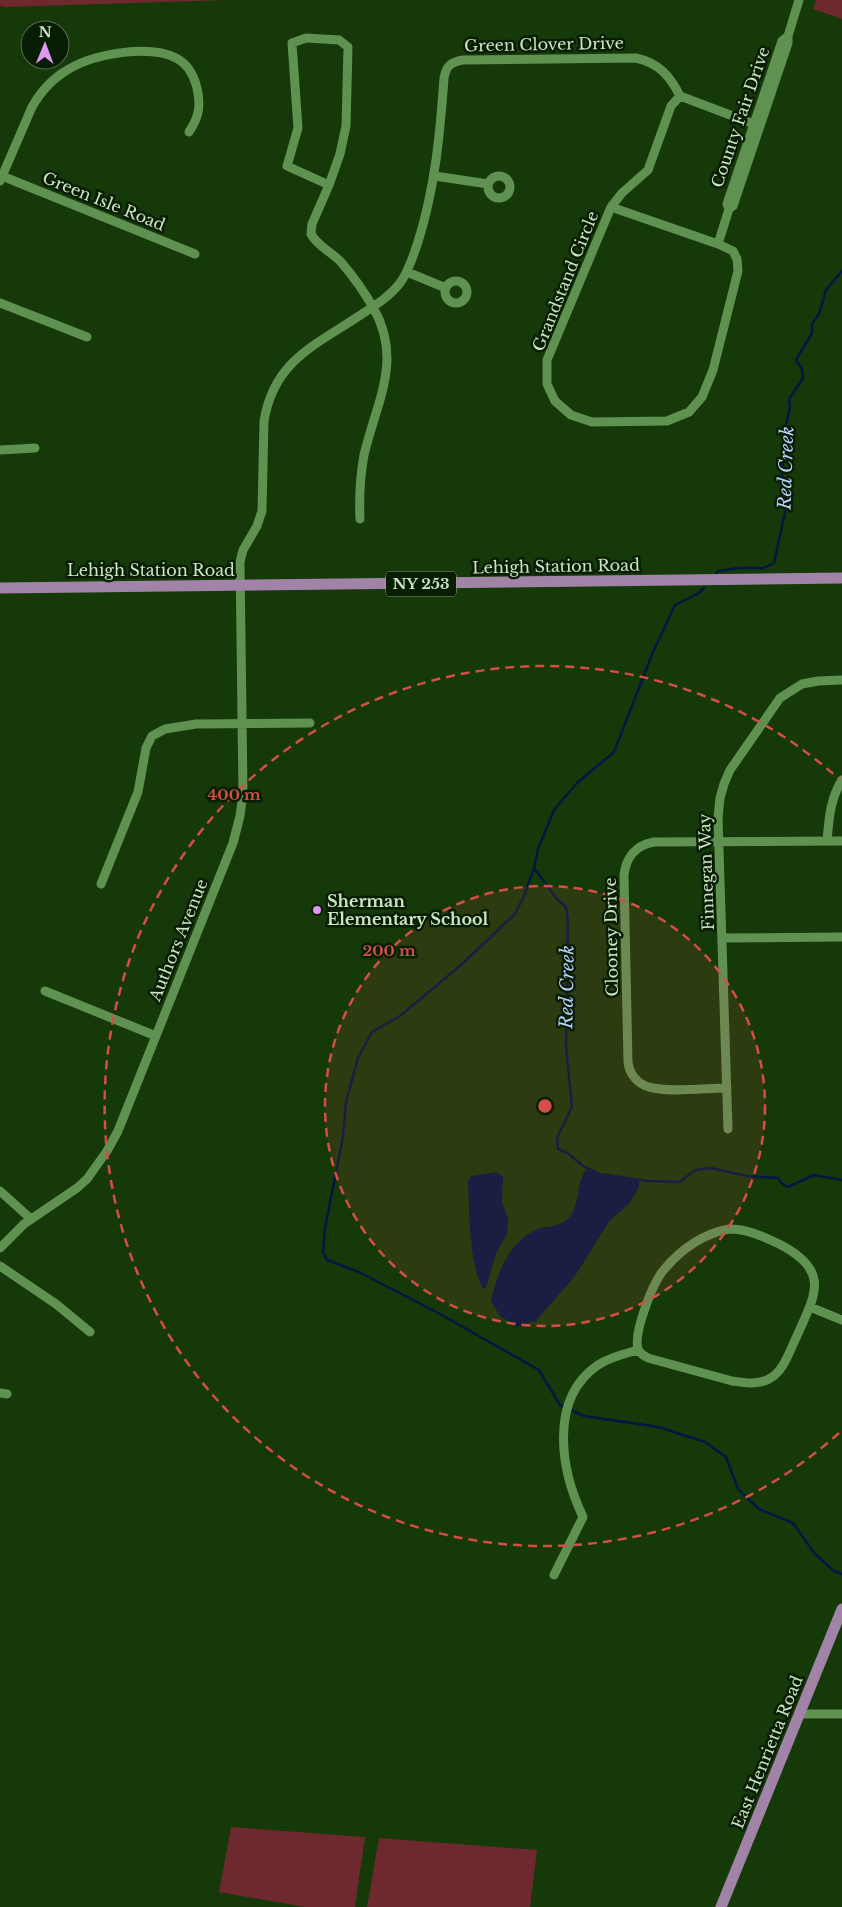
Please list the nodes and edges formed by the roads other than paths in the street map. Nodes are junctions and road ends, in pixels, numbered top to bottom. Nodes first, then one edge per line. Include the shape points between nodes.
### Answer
1 (799, 0) edge
2 (788, 36) junction
3 (680, 96) junction
4 (754, 124) junction
5 (189, 132) dead end
6 (435, 176) junction
7 (1, 179) edge
8 (488, 184) dead end
9 (329, 185) junction
10 (611, 207) junction
11 (729, 209) junction
12 (718, 244) junction
13 (195, 254) dead end
14 (407, 272) junction
15 (446, 288) dead end
16 (0, 303) edge
17 (373, 307) junction
18 (87, 337) dead end
19 (35, 448) dead end
20 (0, 450) edge
21 (360, 519) dead end
22 (842, 578) edge
23 (242, 586) junction
24 (0, 588) edge
25 (842, 680) edge
26 (310, 723) dead end
27 (243, 724) junction
28 (842, 780) edge
29 (720, 841) junction
30 (827, 841) junction
31 (842, 841) edge
32 (101, 884) dead end
33 (842, 937) edge
34 (723, 938) junction
35 (45, 992) dead end
36 (156, 1036) junction
37 (726, 1088) junction
38 (728, 1129) dead end
39 (0, 1191) edge
40 (31, 1219) junction
41 (0, 1248) edge
42 (0, 1266) edge
43 (810, 1307) junction
44 (842, 1320) edge
45 (90, 1332) dead end
46 (638, 1350) junction
47 (554, 1575) dead end
48 (842, 1609) edge
49 (800, 1714) junction
50 (842, 1714) edge
51 (721, 1907) edge

1 - 2 street, County Fair Drive
2 - 4 street, County Fair Drive via 782,41
2 - 11 street, County Fair Drive via 733,206
3 - 4 street
3 - 6 street, Green Clover Drive via 673,82 659,67 636,58 457,60 449,64 445,72
3 - 10 street, Grandstand Circle via 671,106 648,170
4 - 11 street, County Fair Drive via 727,204
5 - 7 street via 198,119 199,95 195,79 184,63 153,52 96,58 70,68 39,95
6 - 8 street
6 - 14 street, Green Clover Drive
7 - 13 street, Green Isle Road
9 - 9 street via 346,126 348,46 339,40 306,38 292,43 298,128 287,166
9 - 17 street via 312,224 311,234 340,261
10 - 12 street, Grandstand Circle
10 - 12 street, Grandstand Circle via 547,360 547,384 555,401 571,415 592,422 667,421 689,412 702,397 713,370 738,271 733,251
11 - 12 street, County Fair Drive
14 - 15 street
14 - 17 street, Green Clover Drive
16 - 18 street
17 - 21 street via 385,332 388,358 362,466
17 - 23 street, Green Clover Drive via 301,354 284,370 273,388 264,421 262,511 241,555
19 - 20 street
22 - 23 main road, Lehigh Station Road / NY 253
23 - 24 main road, Lehigh Station Road / NY 253
23 - 27 street, Authors Avenue
25 - 29 street, Finnegan Way via 802,684 786,692 774,704 724,784 720,798
26 - 27 street
27 - 32 street via 178,726 152,736 146,748 135,800
27 - 36 street, Authors Avenue via 243,793 238,829
28 - 30 street via 831,806
29 - 30 street, Clooney Drive
29 - 34 street, Finnegan Way
29 - 37 street, Clooney Drive via 648,842 638,847 627,861 624,874 628,1062 634,1077 648,1087
30 - 31 street, Clooney Drive
33 - 34 street
34 - 37 street, Finnegan Way
35 - 36 street
36 - 40 street, Authors Avenue via 118,1132 96,1169 77,1188
37 - 38 street, Finnegan Way
39 - 40 street
40 - 41 street, Authors Avenue
42 - 45 street via 48,1298
43 - 44 street
43 - 46 street via 784,1363 771,1378 762,1382 732,1381 648,1358
43 - 46 street via 814,1281 802,1257 749,1230 717,1231 688,1247 662,1272 653,1287 639,1327
46 - 47 street via 610,1358 587,1374 578,1385 568,1410 563,1451 566,1471 583,1517
48 - 49 main road, East Henrietta Road
49 - 50 street
49 - 51 main road, East Henrietta Road

